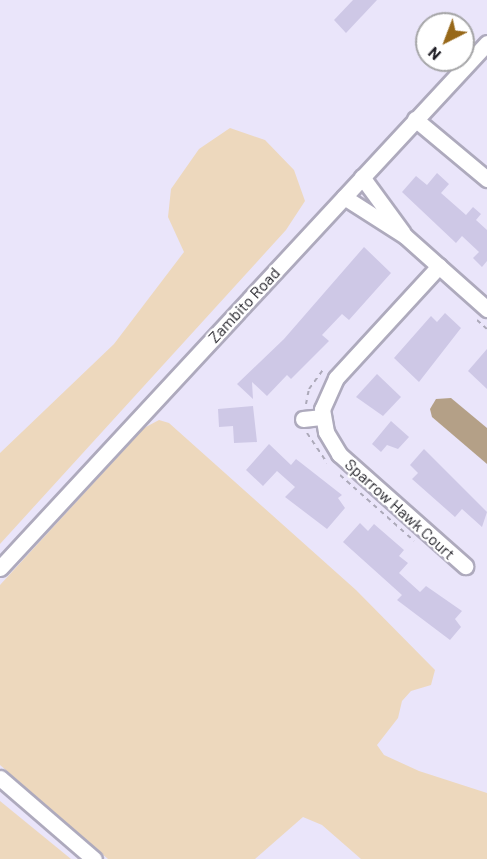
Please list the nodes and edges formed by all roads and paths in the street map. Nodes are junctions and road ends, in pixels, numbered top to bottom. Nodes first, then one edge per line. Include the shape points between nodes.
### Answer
1 (487, 43) edge
2 (415, 119) junction
3 (362, 177) junction
4 (487, 179) edge
5 (344, 197) junction
6 (405, 236) junction
7 (439, 266) junction
8 (487, 309) edge
9 (327, 366) dead end
10 (323, 417) junction
11 (303, 419) junction
12 (419, 545) dead end
13 (465, 566) dead end
14 (0, 568) edge
15 (0, 778) edge
16 (78, 853) edge
17 (94, 859) edge

1 - 2 street, Zambito Road
2 - 3 street, Zambito Road
2 - 4 street
3 - 5 street, Zambito Road
3 - 6 street
5 - 6 street
5 - 14 street, Zambito Road
6 - 7 street
7 - 8 street
7 - 10 street via 336,378 328,390
9 - 11 path via 309,389
10 - 11 street
10 - 13 street, Sparrow Hawk Court via 326,432 339,454
11 - 12 path via 310,442 327,463
15 - 16 street
16 - 17 street

